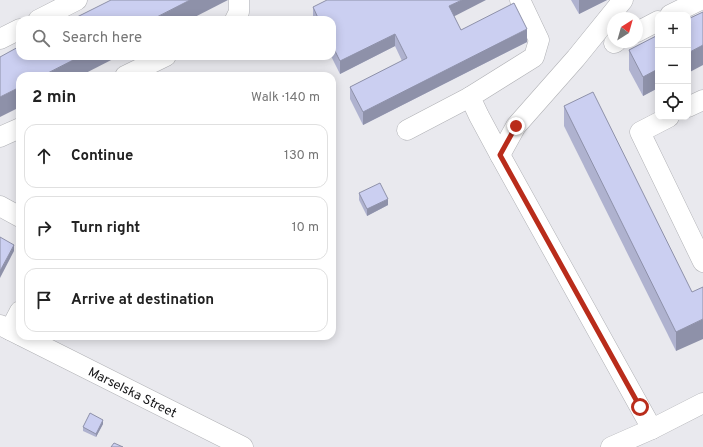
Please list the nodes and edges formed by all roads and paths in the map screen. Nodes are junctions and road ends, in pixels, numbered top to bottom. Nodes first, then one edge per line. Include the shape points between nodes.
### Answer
1 (77, 0) edge
2 (239, 0) edge
3 (520, 0) edge
4 (623, 0) edge
5 (700, 0) edge
6 (676, 12) edge
7 (46, 16) edge
8 (237, 16) edge
9 (655, 23) edge
10 (643, 29) edge
11 (16, 31) edge
12 (0, 39) edge
13 (158, 60) edge
14 (133, 72) edge
15 (470, 98) junction
16 (703, 100) edge
17 (691, 106) edge
18 (663, 120) edge
19 (16, 130) edge
20 (407, 130) dead end
21 (0, 137) edge
22 (500, 155) junction
23 (0, 206) edge
24 (16, 214) edge
25 (703, 262) edge
26 (31, 340) edge
27 (703, 403) edge
28 (652, 429) junction
29 (243, 447) edge
30 (611, 447) edge

1 - 7 street
2 - 8 street
3 - 15 street via 539,40 534,57
4 - 22 street via 516,126
5 - 6 street
9 - 10 street
11 - 12 street
13 - 14 street
15 - 20 street
15 - 22 street
16 - 17 street
18 - 25 street via 640,132
19 - 21 street
22 - 28 street
23 - 24 street
26 - 29 street, Marselska Street
27 - 28 street
28 - 30 street

